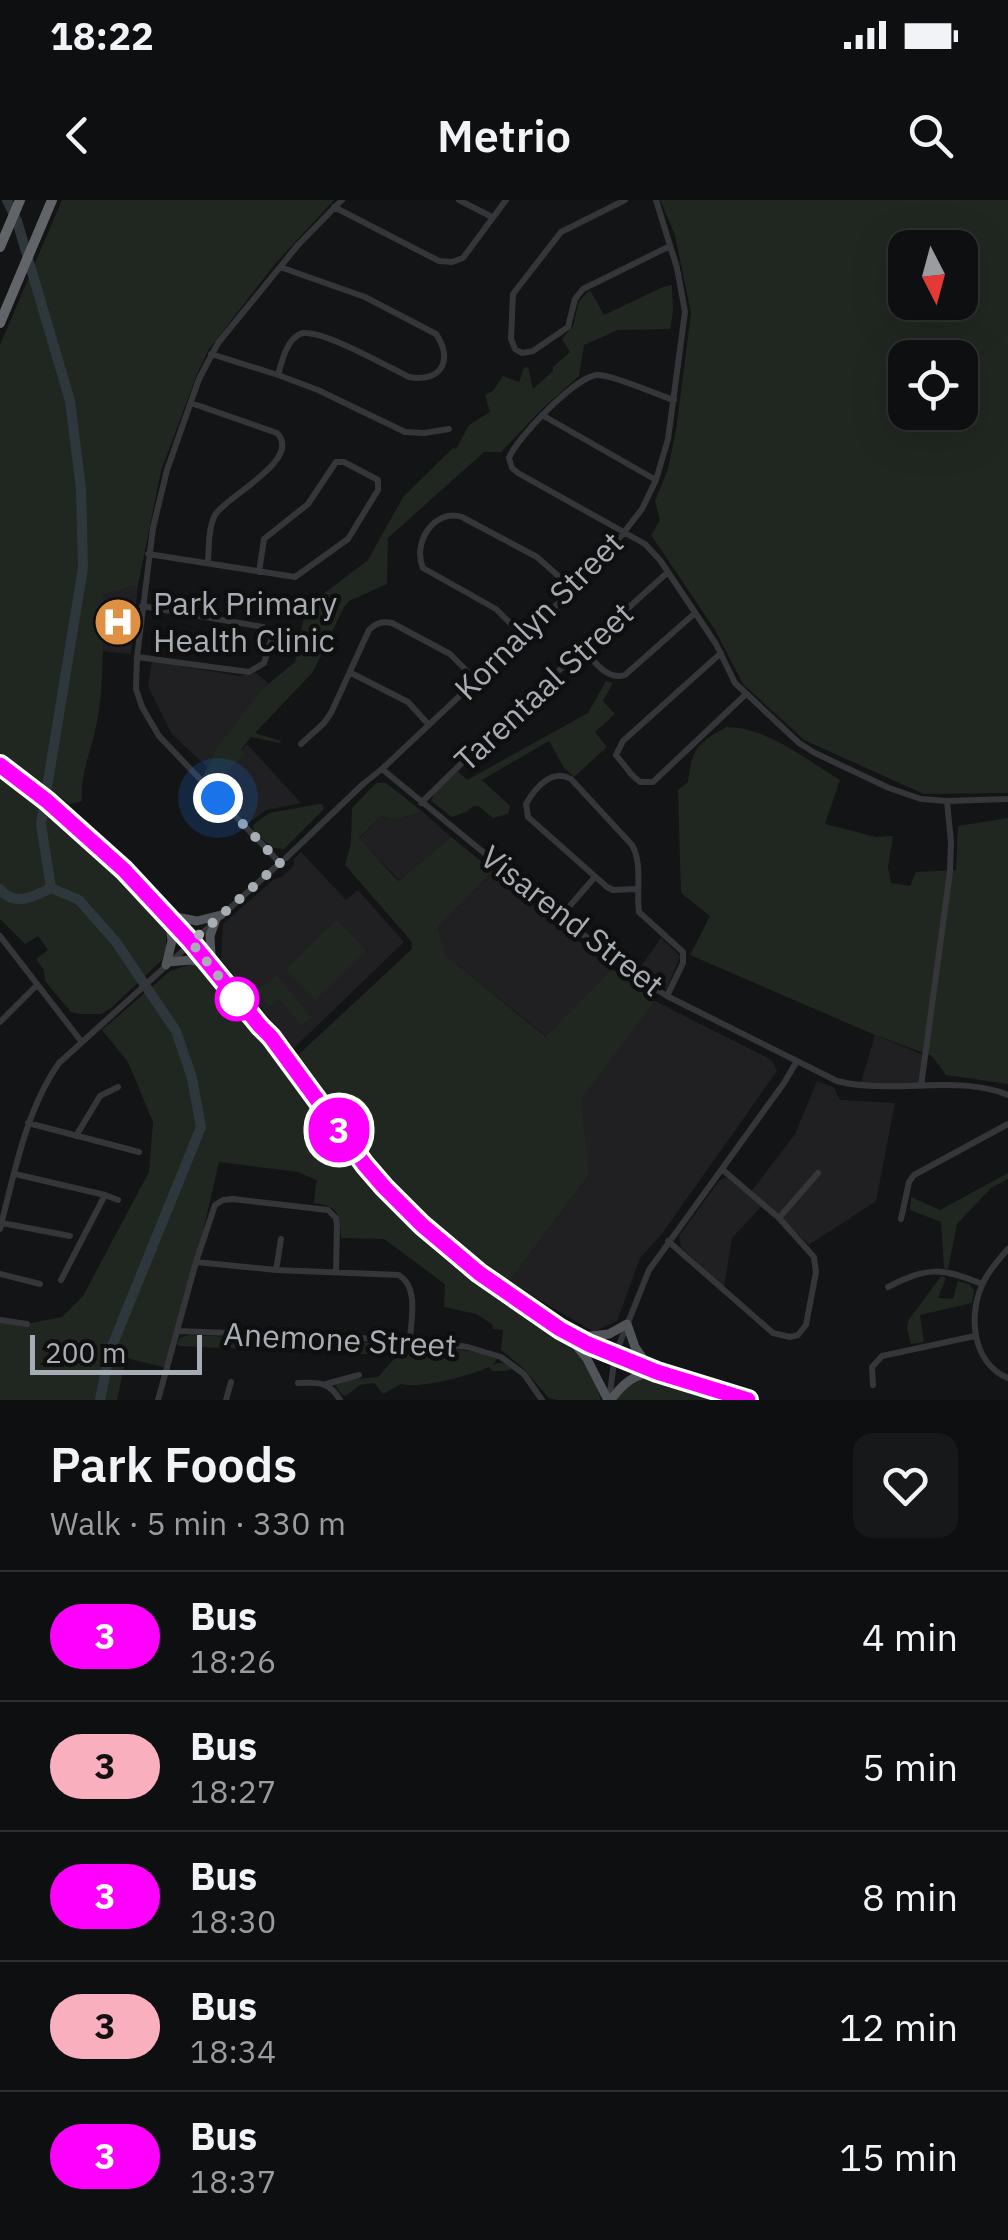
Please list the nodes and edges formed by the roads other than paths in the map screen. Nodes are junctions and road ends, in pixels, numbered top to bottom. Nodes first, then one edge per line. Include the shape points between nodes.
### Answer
1 (20, 200) edge
2 (52, 200) edge
3 (342, 200) edge
4 (459, 200) edge
5 (506, 200) edge
6 (625, 200) edge
7 (656, 200) edge
8 (334, 208) junction
9 (492, 217) junction
10 (0, 246) edge
11 (670, 246) junction
12 (280, 267) junction
13 (0, 322) edge
14 (211, 354) junction
15 (278, 375) junction
16 (674, 400) junction
17 (190, 403) junction
18 (542, 416) junction
19 (449, 429) dead end
20 (656, 480) junction
21 (626, 532) junction
22 (148, 554) junction
23 (208, 563) junction
24 (260, 572) junction
25 (668, 572) junction
26 (574, 590) junction
27 (142, 606) junction
28 (695, 612) junction
29 (523, 636) junction
30 (582, 648) junction
31 (720, 653) junction
32 (136, 657) junction
33 (351, 672) junction
34 (476, 680) junction
35 (745, 695) junction
36 (428, 724) junction
37 (301, 744) dead end
38 (0, 764) edge
39 (378, 772) junction
40 (1008, 799) edge
41 (947, 801) junction
42 (421, 802) junction
43 (284, 860) junction
44 (594, 878) junction
45 (638, 889) junction
46 (561, 916) junction
47 (219, 917) junction
48 (172, 918) junction
49 (0, 936) edge
50 (193, 940) junction
51 (167, 963) junction
52 (211, 963) junction
53 (37, 985) junction
54 (667, 996) junction
55 (0, 1022) edge
56 (81, 1041) junction
57 (798, 1061) junction
58 (920, 1086) junction
59 (118, 1087) dead end
60 (1008, 1095) edge
61 (28, 1124) junction
62 (1008, 1124) edge
63 (76, 1136) junction
64 (138, 1152) dead end
65 (723, 1169) junction
66 (818, 1173) dead end
67 (15, 1174) junction
68 (106, 1194) junction
69 (118, 1200) dead end
70 (779, 1218) junction
71 (901, 1220) dead end
72 (1, 1226) edge
73 (70, 1236) dead end
74 (280, 1239) dead end
75 (668, 1242) junction
76 (1008, 1249) edge
77 (196, 1262) junction
78 (276, 1270) junction
79 (336, 1272) junction
80 (0, 1274) edge
81 (62, 1280) dead end
82 (40, 1284) dead end
83 (982, 1284) junction
84 (888, 1287) dead end
85 (0, 1320) edge
86 (553, 1322) junction
87 (26, 1324) dead end
88 (627, 1324) junction
89 (178, 1331) junction
90 (565, 1332) junction
91 (584, 1336) junction
92 (975, 1336) junction
93 (410, 1340) junction
94 (616, 1353) junction
95 (646, 1362) junction
96 (657, 1372) junction
97 (359, 1375) dead end
98 (1008, 1378) edge
99 (230, 1382) dead end
100 (298, 1383) dead end
101 (325, 1384) junction
102 (873, 1385) dead end
103 (716, 1389) junction
104 (158, 1400) edge
105 (226, 1400) edge
106 (340, 1400) edge
107 (542, 1400) edge
108 (610, 1400) edge
109 (748, 1400) edge

1 - 10 highway
2 - 13 highway
3 - 8 street
4 - 9 street
5 - 9 street
6 - 11 street via 561,232 513,294 516,349 533,351 568,327 583,289
7 - 11 street, Kornalyn Street
8 - 9 street via 445,262 463,258
8 - 12 street
11 - 16 street, Kornalyn Street via 685,312
12 - 14 street
12 - 15 street via 422,326 440,339 444,354 433,377 417,379 308,332 287,348
14 - 15 street
14 - 17 street
15 - 19 street via 405,432
16 - 18 street via 596,375 579,381
16 - 20 street, Kornalyn Street
17 - 22 street
17 - 23 street via 277,433 284,443 266,472 214,517
18 - 20 street
18 - 21 street via 510,453 512,468
20 - 21 street, Kornalyn Street
21 - 25 street
21 - 26 street, Kornalyn Street
22 - 23 street
22 - 27 street
23 - 24 street
24 - 24 street via 264,539 308,504 336,462 378,480 342,544 295,577
25 - 28 street
25 - 30 street, Tarentaal Street
26 - 29 street, Kornalyn Street
26 - 29 street via 537,557 454,514 436,521 419,545 423,568 496,609
27 - 32 street
27 - 32 street via 263,627 272,636 264,663 248,672
28 - 30 street via 619,678
28 - 31 street
29 - 34 street, Kornalyn Street
30 - 42 street, Tarentaal Street
31 - 35 street
31 - 35 street via 623,741 619,761 640,782 653,782
32 - 43 street via 136,689 159,736
33 - 34 street via 369,630 384,621 450,654
33 - 36 street via 408,702
33 - 37 street via 324,723
34 - 36 street, Kornalyn Street
35 - 41 street via 815,753 889,788
36 - 39 street, Kornalyn Street
38 - 48 main road
39 - 42 street, Visarend Street
39 - 43 street, Kornalyn Street
40 - 41 street
41 - 58 street via 949,884
42 - 46 street, Visarend Street
43 - 47 street, Kornalyn Street
44 - 45 street via 612,890
44 - 45 street via 526,812 530,797 550,777 572,779 632,845
44 - 46 street
45 - 54 street via 639,912 683,952
46 - 54 street, Visarend Street
47 - 48 main road
47 - 50 street, Kornalyn Street
47 - 52 main road
48 - 50 main road
48 - 51 main road
49 - 53 street
50 - 51 street, Kornalyn Street
50 - 52 main road
51 - 52 main road
51 - 56 street, Kornalyn Street
52 - 86 main road via 365,1165 422,1225
53 - 55 street
53 - 56 street
54 - 57 street, Visarend Street
56 - 61 street, Kornalyn Street via 49,1077
57 - 58 street, Visarend Street via 848,1084
57 - 65 street
58 - 60 street, Visarend Street
59 - 63 street via 100,1096
61 - 63 street
61 - 67 street, Kornalyn Street
62 - 71 street via 914,1175
63 - 64 street
65 - 70 street
65 - 75 street
66 - 70 street
67 - 68 street
67 - 72 street, Kornalyn Street
68 - 69 street
68 - 81 street
70 - 75 street via 815,1265 806,1326 790,1337 752,1316
72 - 73 street
74 - 78 street
75 - 88 street
76 - 83 street
77 - 78 street
77 - 79 street via 213,1208 233,1199 333,1213
77 - 89 street
78 - 79 street
79 - 93 street via 405,1278 412,1291
80 - 82 street
83 - 84 street via 932,1270
83 - 92 street
85 - 87 street
86 - 90 main road
86 - 91 main road
88 - 91 main road via 603,1336
88 - 94 street
88 - 95 main road
89 - 93 street, Anemone Street
89 - 104 street
90 - 94 main road
90 - 108 main road
91 - 94 main road
92 - 98 street via 984,1361
92 - 102 street via 882,1356 872,1367
93 - 107 street, Anemone Street via 501,1356
94 - 95 main road
94 - 96 main road
94 - 108 street
95 - 103 main road
96 - 103 main road
96 - 108 main road via 630,1379
97 - 101 street
99 - 105 street
100 - 101 street
101 - 106 street
103 - 109 main road

